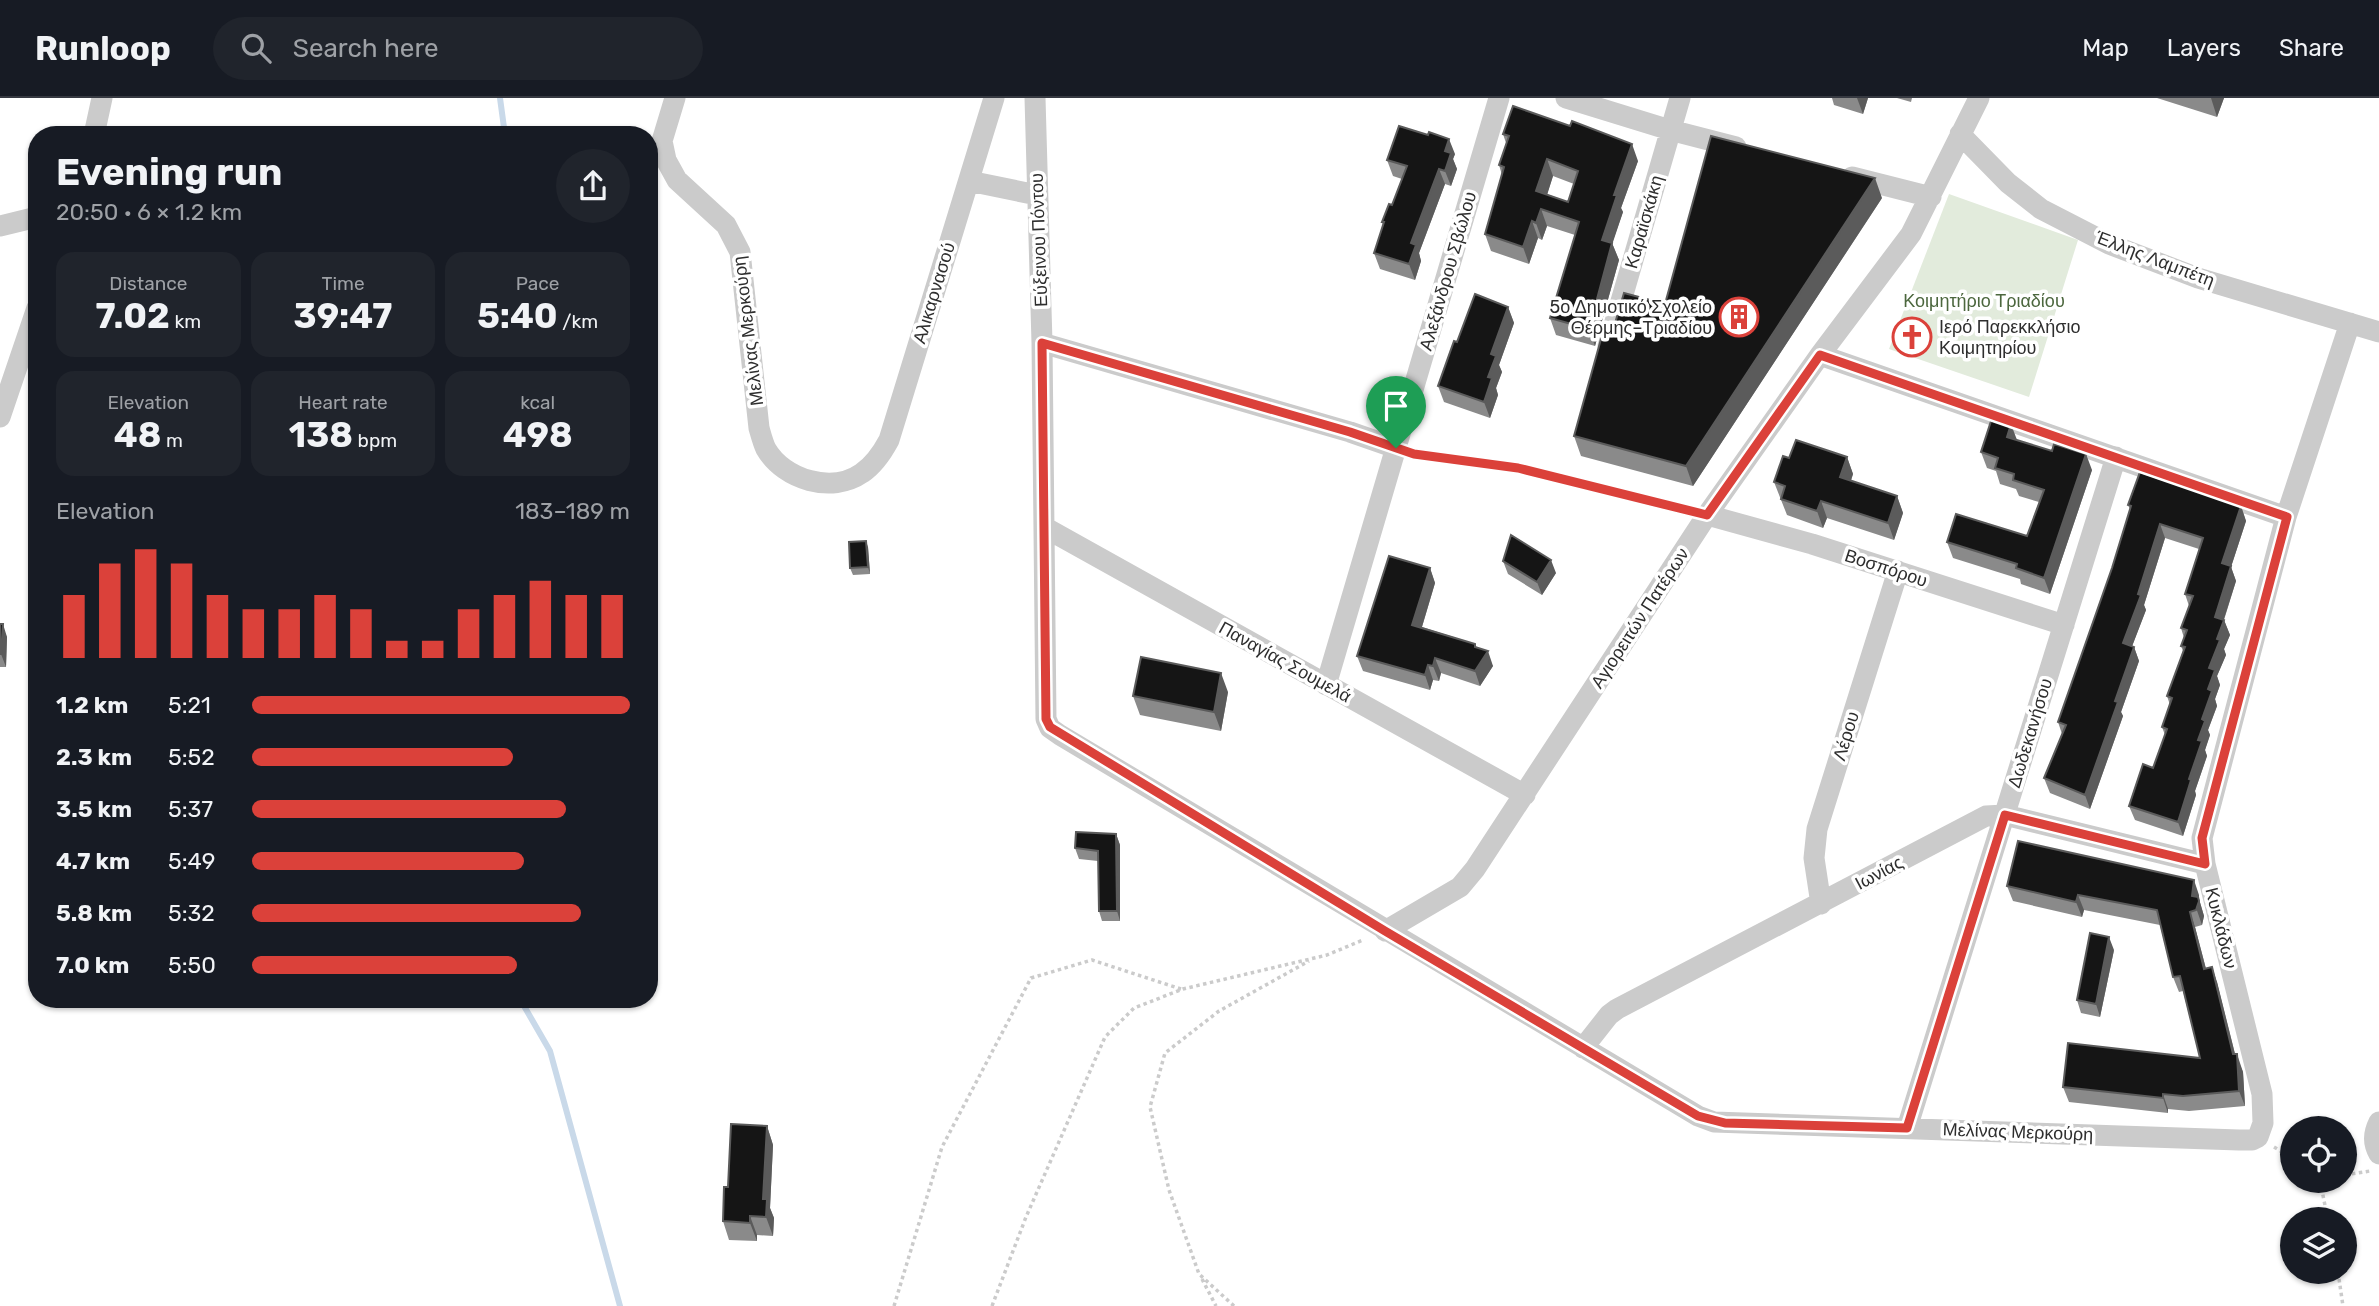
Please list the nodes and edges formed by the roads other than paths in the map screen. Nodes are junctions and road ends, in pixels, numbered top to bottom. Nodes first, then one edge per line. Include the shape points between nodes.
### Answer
1 (102, 98) edge
2 (675, 98) edge
3 (994, 98) edge
4 (1035, 98) edge
5 (1499, 98) edge
6 (1566, 98) edge
7 (1679, 98) edge
8 (1979, 98) edge
9 (96, 126) edge
10 (1670, 130) junction
11 (1961, 134) junction
12 (1761, 153) edge
13 (1827, 170) edge
14 (969, 181) junction
15 (1037, 195) junction
16 (1931, 197) junction
17 (28, 219) edge
18 (0, 226) edge
19 (2350, 323) junction
20 (2379, 332) edge
21 (28, 334) edge
22 (1042, 343) junction
23 (1608, 346) edge
24 (1820, 355) junction
25 (0, 416) edge
26 (1396, 448) junction
27 (2116, 457) junction
28 (855, 477) joint
29 (1707, 515) junction
30 (2287, 517) junction
31 (1044, 527) junction
32 (1898, 571) junction
33 (2064, 625) junction
34 (1326, 685) junction
35 (1046, 719) joint
36 (1525, 795) junction
37 (2005, 815) junction
38 (2205, 864) junction
39 (1821, 904) junction
40 (1385, 931) junction
41 (1583, 1048) junction
42 (2379, 1122) edge
43 (1907, 1128) junction
44 (2261, 1131) joint
45 (2379, 1154) edge

1 - 9 street
2 - 28 street, Μελίνας Μερκούρη via 662,141 666,160 677,180 726,225 740,252 765,447 784,468 808,480 832,483
3 - 14 street, Αλικαρνασού
4 - 15 street, Εύξεινου Πόντου
5 - 26 street, Αλεξάνδρου Σβώλου
6 - 10 street
7 - 10 street, Καραϊσκάκη
8 - 11 street, Αγιορειτών Πατέρων
10 - 12 street
10 - 23 street, Καραϊσκάκη
11 - 16 street, Αγιορειτών Πατέρων
11 - 19 street, Έλλης Λαμπέτη via 2008,183 2041,209 2109,244 2198,278
13 - 16 street
14 - 15 street
14 - 28 street, Αλικαρνασού via 889,440 881,454
15 - 22 street, Εύξεινου Πόντου
16 - 24 street, Αγιορειτών Πατέρων via 1898,251
17 - 18 street
19 - 20 street, Έλλης Λαμπέτη
19 - 30 street, Κυκλάδων
21 - 25 street
22 - 26 street
22 - 31 street, Εύξεινου Πόντου
24 - 27 street
24 - 29 street, Αγιορειτών Πατέρων
26 - 34 street, Αλεξάνδρου Σβώλου
27 - 30 street
27 - 33 street, Δωδεκανήσου
29 - 32 street, Βοσπόρου
29 - 36 street, Αγιορειτών Πατέρων
30 - 38 street, Κυκλάδων via 2202,838
31 - 34 street, Παναγίας Σουμελά
31 - 35 street, Εύξεινου Πόντου
32 - 33 street, Βοσπόρου
32 - 39 street, Λέρου via 1817,829 1814,858
33 - 37 street, Δωδεκανήσου
34 - 36 street, Παναγίας Σουμελά
35 - 40 street, Μελίνας Μερκούρη via 1060,735
36 - 40 street, Αγιορειτών Πατέρων via 1460,887
37 - 38 street, Ιωνίας
37 - 39 street, Ιωνίας via 1979,819
37 - 43 street, Δωδεκανήσου
38 - 44 street, Κυκλάδων via 2260,1084
39 - 41 street, Ιωνίας via 1618,1009
40 - 41 street, Μελίνας Μερκούρη
41 - 43 street, Μελίνας Μερκούρη via 1714,1122
42 - 45 street via 2374,1146
43 - 44 street, Μελίνας Μερκούρη via 2239,1140 2252,1140

